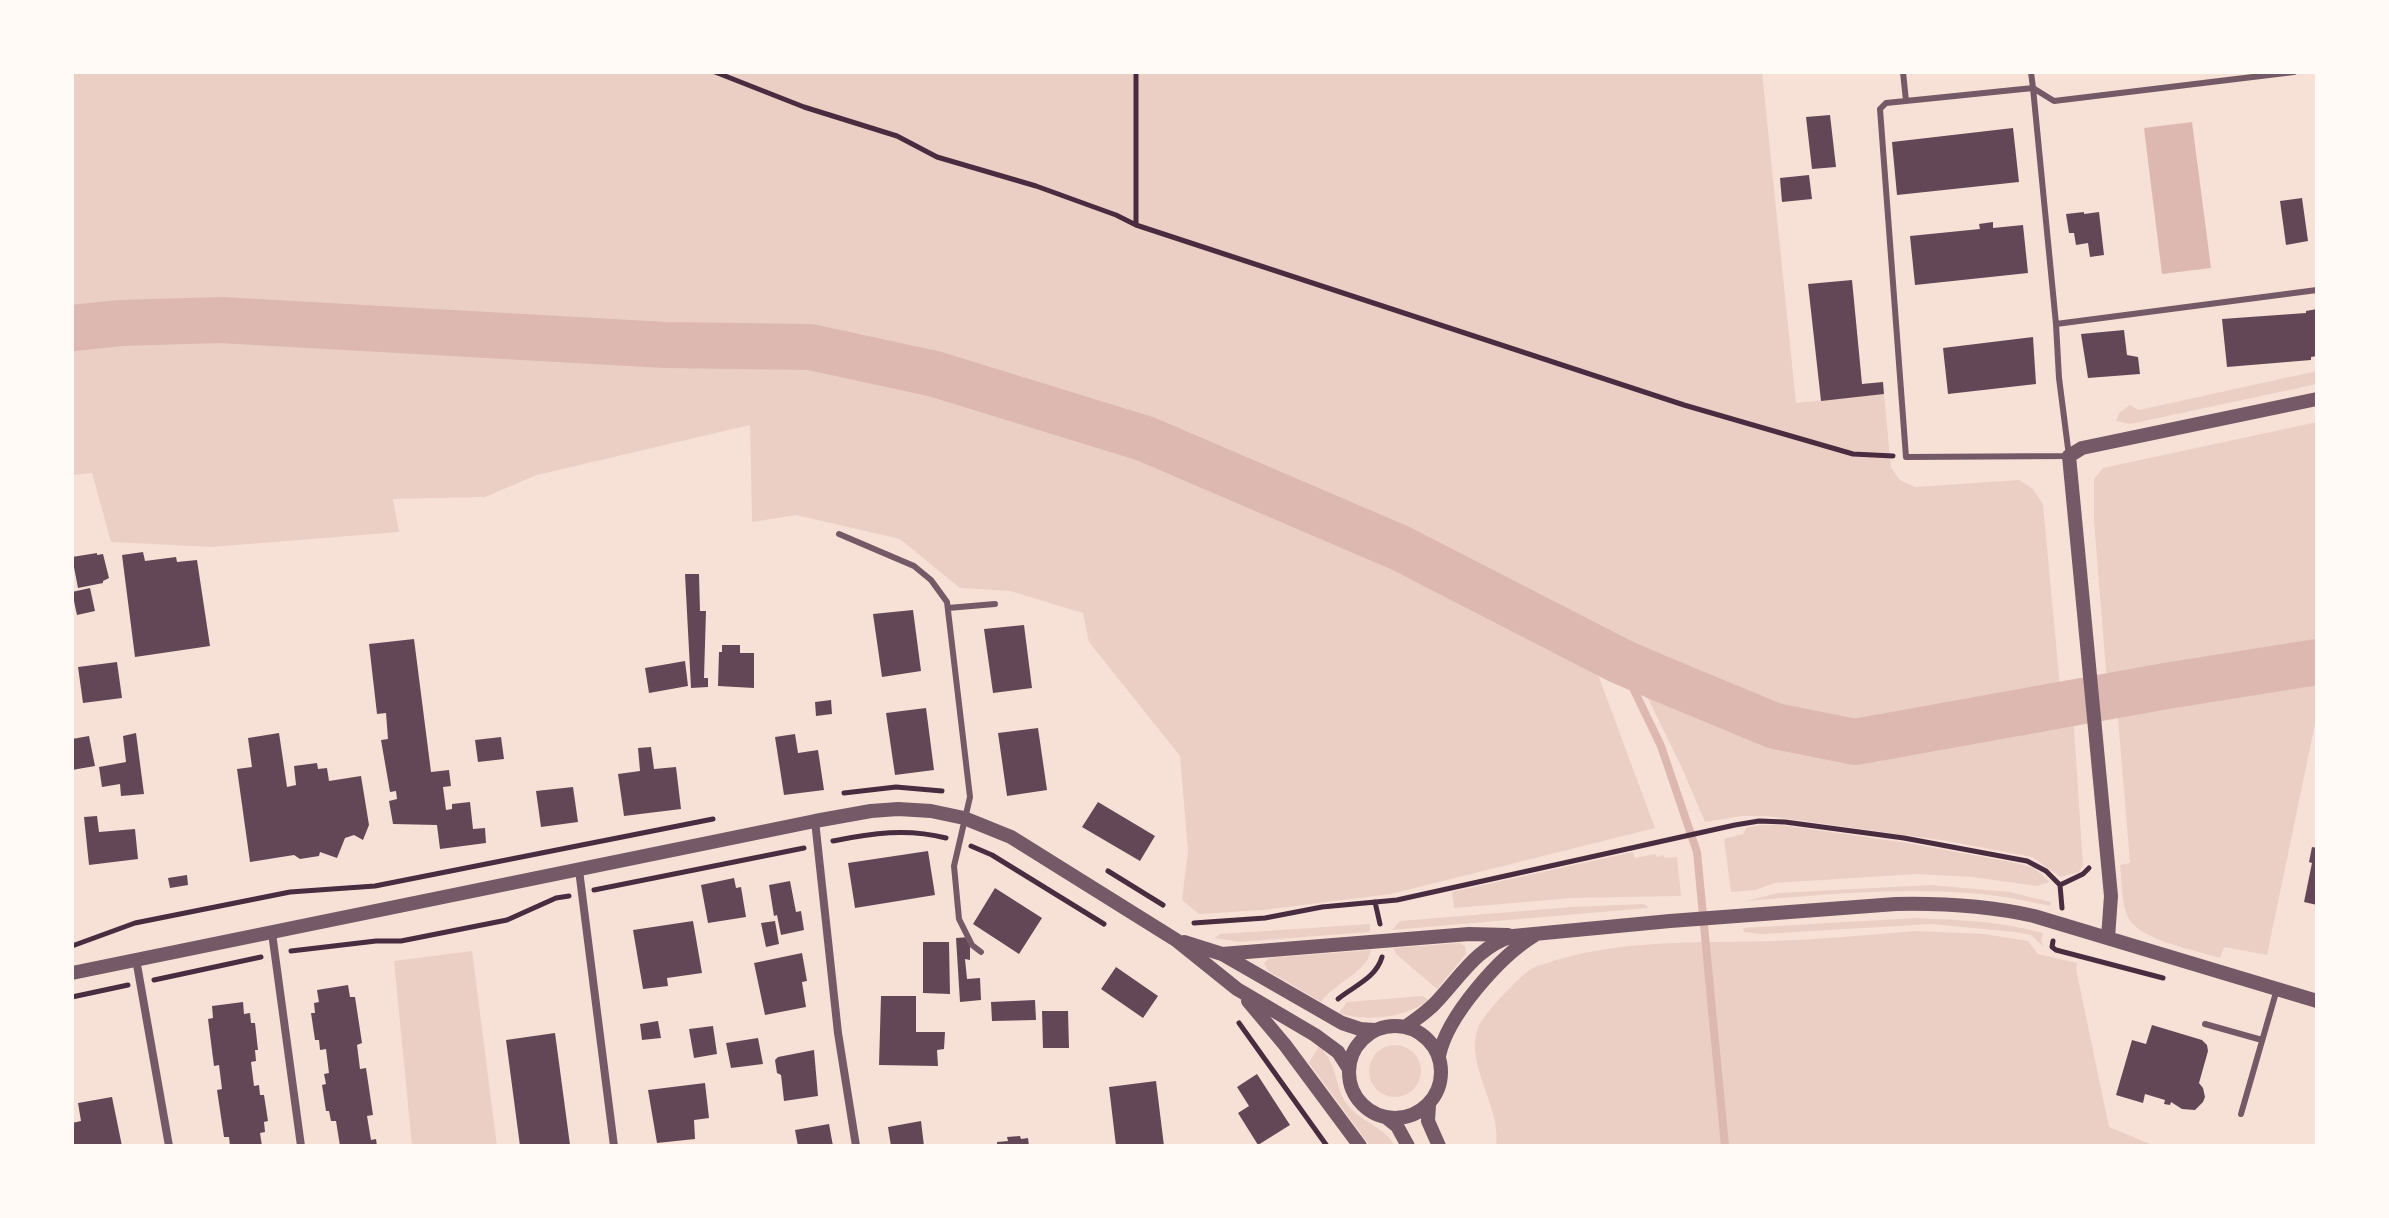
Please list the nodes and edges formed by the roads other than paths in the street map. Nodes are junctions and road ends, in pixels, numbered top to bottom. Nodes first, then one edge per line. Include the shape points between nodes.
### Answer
1 (1903, 72) edge
2 (2031, 72) edge
3 (2294, 72) edge
4 (2033, 88) junction
5 (1906, 101) junction
6 (2317, 290) edge
7 (2056, 324) junction
8 (2317, 399) edge
9 (2069, 456) junction
10 (839, 534) dead end
11 (995, 604) dead end
12 (948, 608) junction
13 (964, 818) junction
14 (815, 821) junction
15 (579, 870) junction
16 (272, 933) junction
17 (1536, 935) junction
18 (1513, 936) junction
19 (2108, 938) junction
20 (1176, 940) junction
21 (981, 952) dead end
22 (1222, 954) junction
23 (136, 959) junction
24 (72, 973) edge
25 (1237, 989) junction
26 (2277, 989) junction
27 (2317, 1001) edge
28 (2205, 1024) dead end
29 (1405, 1027) junction
30 (1375, 1030) junction
31 (2262, 1040) junction
32 (1439, 1056) junction
33 (1349, 1069) junction
34 (1429, 1105) junction
35 (2241, 1114) dead end
36 (1387, 1118) junction
37 (169, 1146) edge
38 (301, 1146) edge
39 (614, 1146) edge
40 (856, 1146) edge
41 (1360, 1146) edge
42 (1408, 1146) edge
43 (1439, 1146) edge

1 - 5 lane
2 - 4 lane
3 - 4 lane via 2054,101
4 - 5 lane
4 - 7 lane
5 - 9 lane via 1880,109 1906,457
6 - 7 lane
7 - 9 lane
8 - 9 street via 2082,448
9 - 19 street via 2111,896
10 - 12 lane via 914,566 931,580
11 - 12 lane
12 - 13 lane via 970,797
13 - 14 street via 898,809
13 - 20 street via 1011,837
13 - 21 lane via 954,866 959,919
14 - 15 street
14 - 40 street
15 - 16 street
15 - 39 street
16 - 23 street
16 - 38 street
17 - 18 street
17 - 19 street via 1925,903 2013,911
17 - 32 street via 1513,951 1457,1014
18 - 22 street via 1469,934
18 - 29 street via 1477,955 1439,1000
19 - 26 street
20 - 22 street
20 - 25 street
22 - 30 street via 1342,1023
23 - 24 street
23 - 37 street
25 - 33 street via 1315,1035 1338,1052
25 - 41 street
26 - 27 street
26 - 31 lane
28 - 31 lane
29 - 30 street
29 - 32 street via 1423,1035
30 - 33 street via 1353,1052
31 - 35 lane
32 - 34 street via 1441,1082
33 - 36 street via 1361,1104
34 - 36 street via 1408,1117
34 - 43 street via 1428,1121
36 - 42 street

